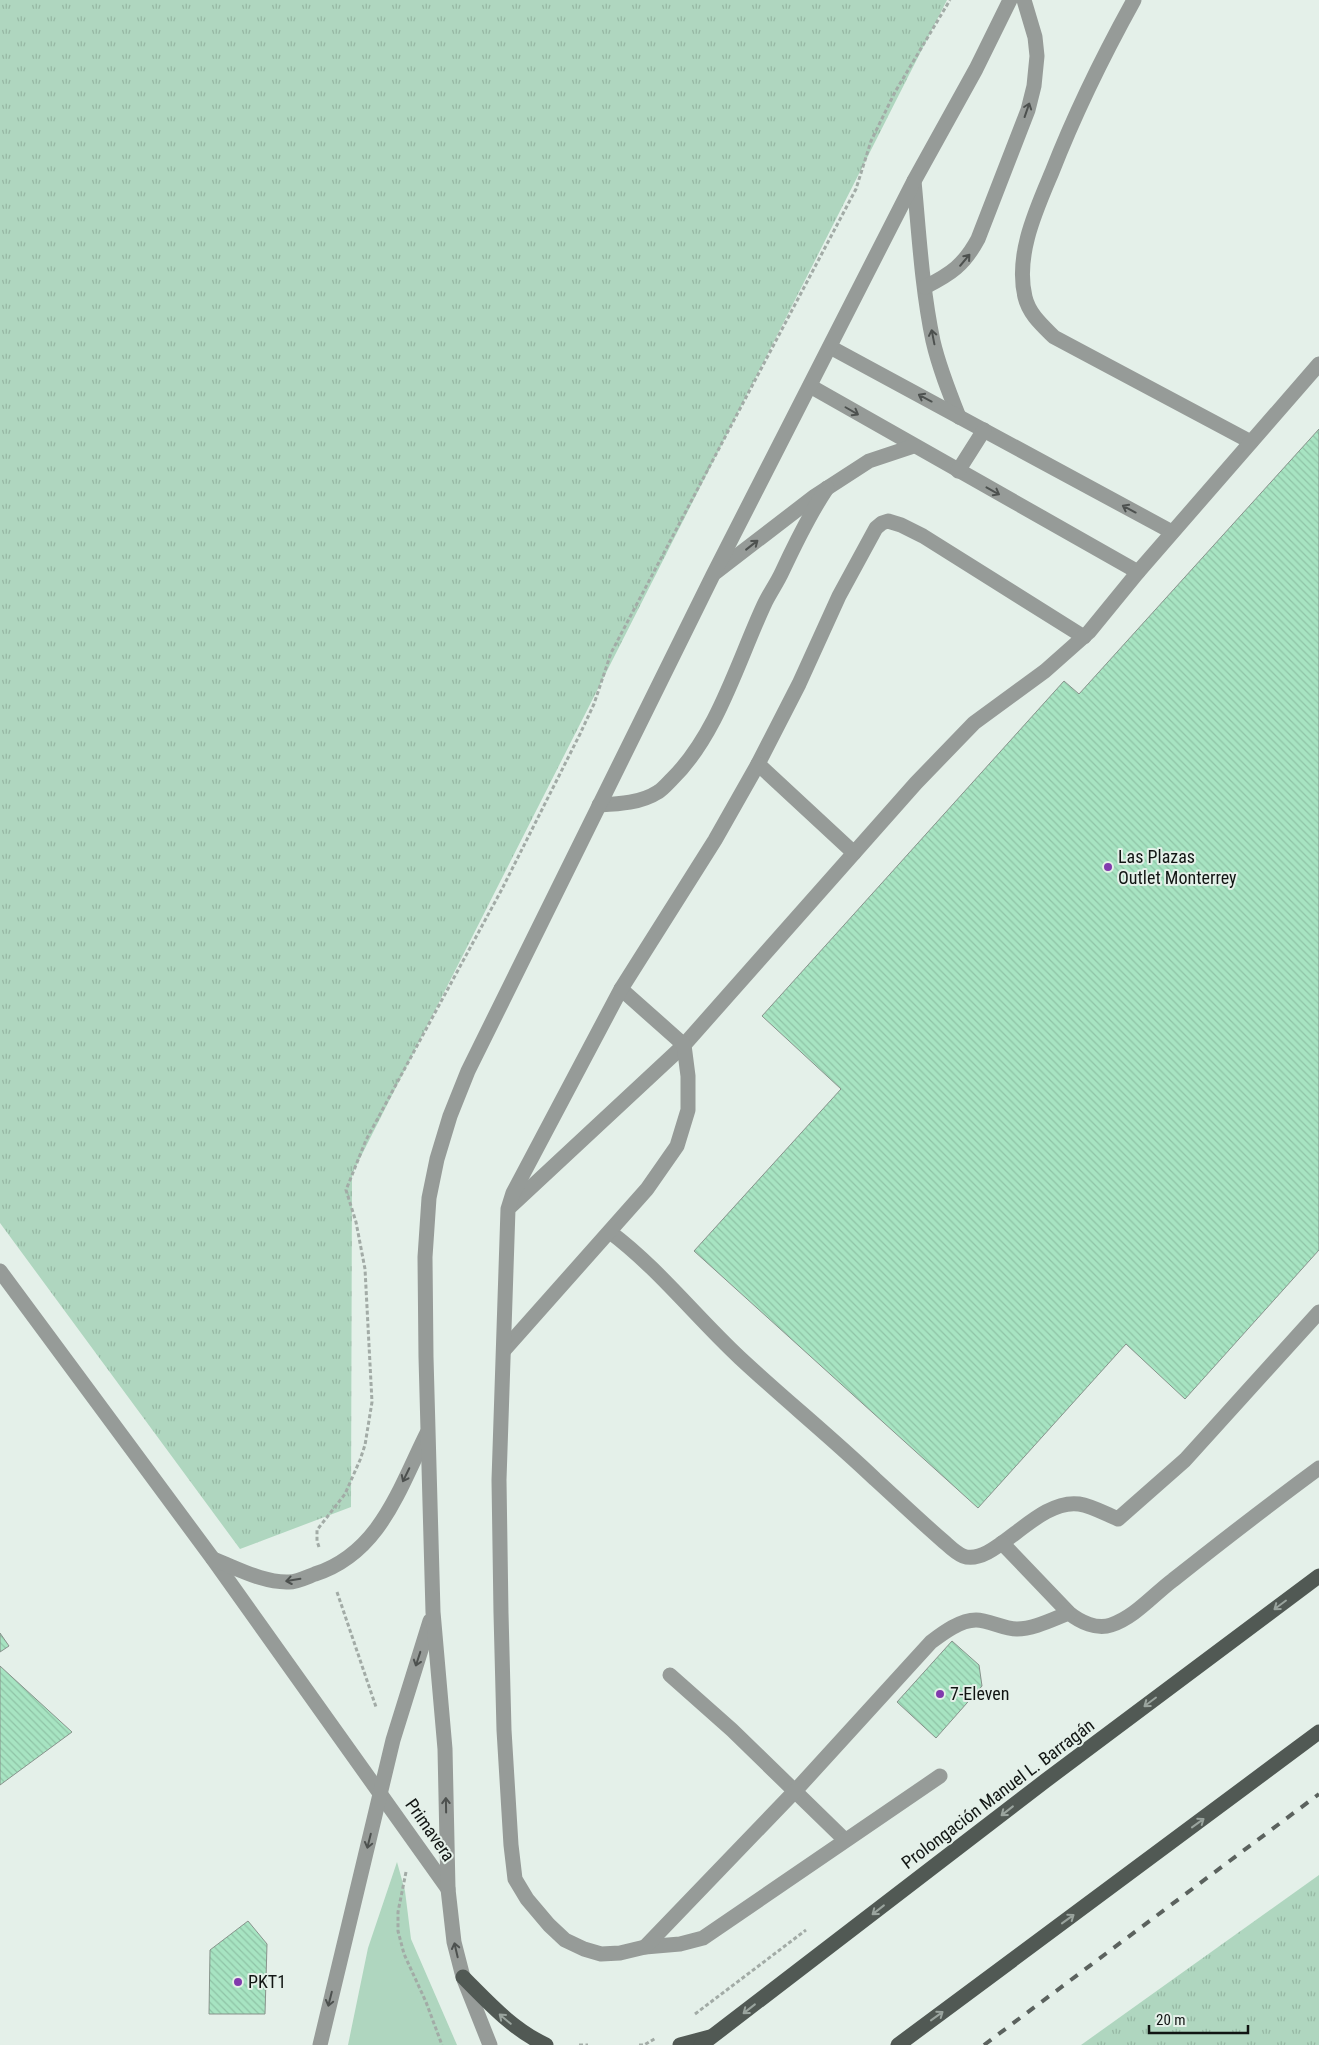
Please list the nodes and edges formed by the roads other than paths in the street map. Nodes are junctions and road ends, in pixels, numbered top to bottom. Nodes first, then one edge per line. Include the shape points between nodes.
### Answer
1 (1010, 0) edge
2 (1024, 0) edge
3 (1134, 0) edge
4 (914, 180) junction
5 (925, 287) junction
6 (830, 347) junction
7 (1319, 364) edge
8 (810, 386) junction
9 (959, 417) junction
10 (984, 430) junction
11 (1250, 442) junction
12 (914, 446) junction
13 (958, 470) junction
14 (827, 488) junction
15 (1172, 532) junction
16 (1138, 572) junction
17 (713, 575) junction
18 (1084, 637) junction
19 (758, 764) junction
20 (599, 805) junction
21 (854, 853) junction
22 (621, 989) junction
23 (684, 1045) junction
24 (508, 1209) junction
25 (610, 1232) junction
26 (0, 1271) edge
27 (1319, 1312) edge
28 (505, 1349) junction
29 (427, 1432) junction
30 (1319, 1468) edge
31 (1002, 1543) junction
32 (213, 1559) junction
33 (1319, 1576) edge
34 (433, 1612) junction
35 (1069, 1613) junction
36 (670, 1675) dead end
37 (1319, 1732) edge
38 (940, 1776) dead end
39 (796, 1790) junction
40 (380, 1793) junction
41 (844, 1840) junction
42 (448, 1889) junction
43 (645, 1947) junction
44 (463, 1977) junction
45 (714, 2036) junction
46 (320, 2045) edge
47 (490, 2045) edge
48 (546, 2045) edge
49 (680, 2045) edge
50 (702, 2045) edge
51 (898, 2045) edge

1 - 4 street
5 -> 2 street via 958,267 970,254 1028,110 1037,56
3 - 11 street via 1069,129 1037,208 1026,246 1023,280 1026,298 1033,315 1054,336
4 - 5 street
4 - 6 street
9 -> 5 street via 933,341
6 - 8 street
9 -> 6 street
7 - 11 street
8 -> 12 street
8 - 17 street
9 - 10 street
10 - 13 street
15 -> 10 street
11 - 15 street
12 - 13 street
12 - 14 street via 869,461
13 -> 16 street
17 -> 14 street
14 - 20 street via 798,536 726,692 685,766 659,792 621,804
15 - 16 street
16 - 18 street
17 - 20 street
18 - 19 street via 923,536 901,524 882,523 872,533 839,596
18 - 21 street via 1045,671 974,723
19 - 21 street
19 - 22 street via 715,840
20 - 29 street via 468,1071 450,1116 438,1159 429,1198 425,1257
21 - 23 street
22 - 23 street
22 - 24 street via 513,1193
23 - 24 street
23 - 25 street via 688,1110 677,1146 647,1189
24 - 28 street
25 - 28 street
25 - 31 street via 630,1246 739,1358 960,1556 980,1557
26 - 32 street, Primavera
27 - 31 street via 1185,1460 1118,1519 1079,1504 1064,1505 1045,1512
28 - 43 street via 499,1480 501,1612 504,1730 516,1879 527,1899 565,1940 601,1954
29 -> 32 street via 382,1522 366,1544 344,1561 328,1570 290,1582 260,1578
29 - 34 street
30 - 35 street via 1125,1620 1109,1626 1094,1626
31 - 35 street
32 - 40 street, Primavera
33 -> 45 main road, Prolongación Manuel L. Barragán via 1045,1781
34 -> 40 street
42 -> 34 street via 444,1749
35 - 39 street via 1018,1629 975,1620 941,1634
36 - 39 street
51 -> 37 main road
38 - 41 street
39 - 41 street
39 - 43 street
40 - 42 street, Primavera
40 -> 46 street
41 - 43 street via 703,1938
44 -> 42 street via 454,1942
44 - 47 street
48 -> 44 main road via 505,2020
45 - 49 main road
45 - 50 main road, Prolongación Manuel L. Barragán

